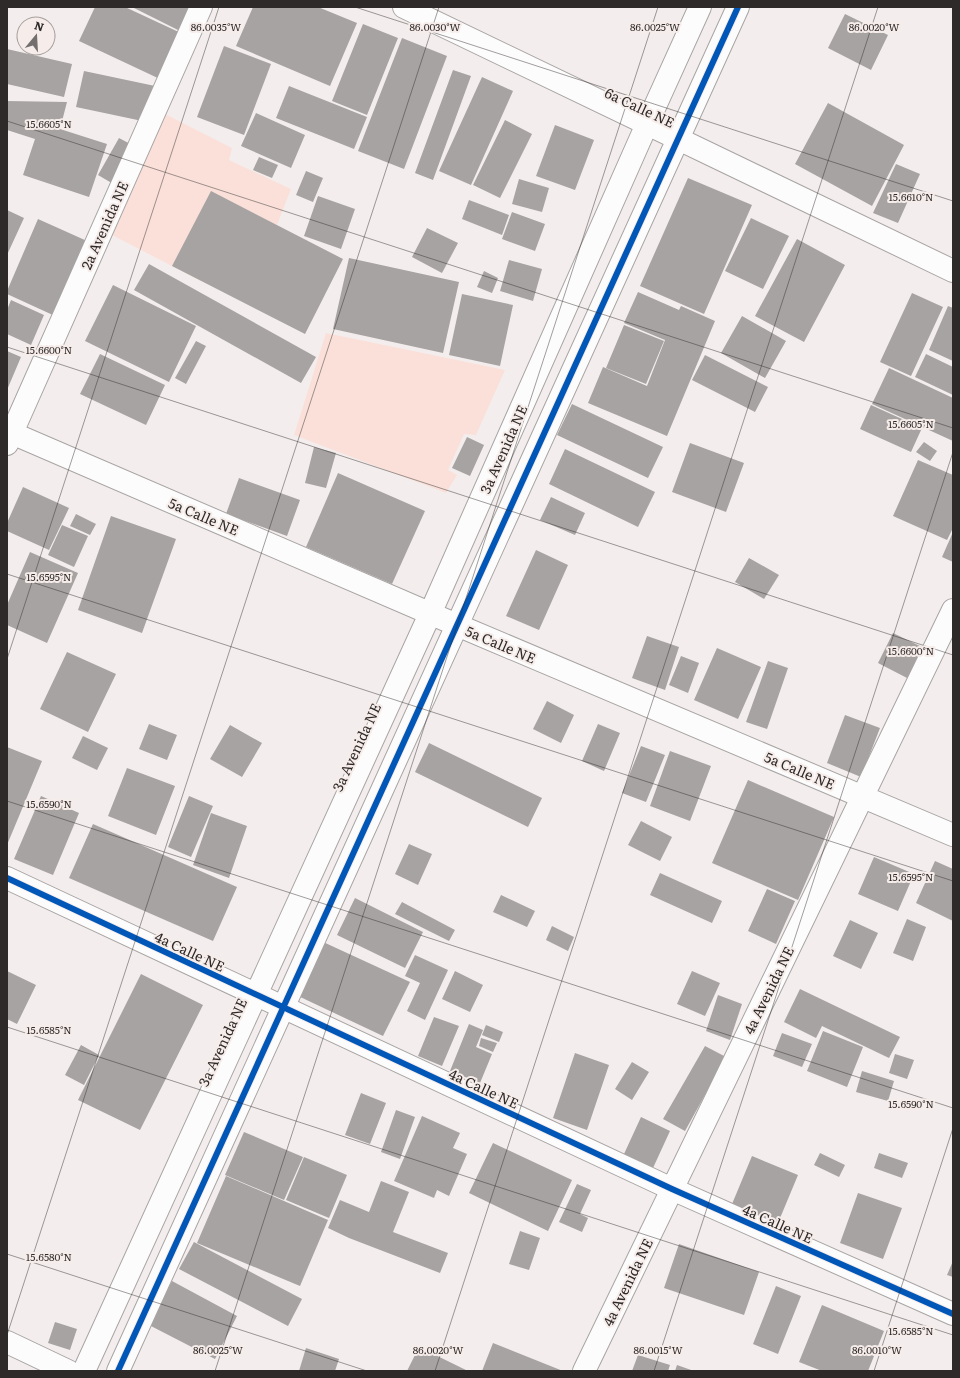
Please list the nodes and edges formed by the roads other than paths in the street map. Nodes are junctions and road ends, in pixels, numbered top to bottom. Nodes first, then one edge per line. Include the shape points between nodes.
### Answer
1 (201, 7) edge
2 (404, 7) edge
3 (700, 7) edge
4 (738, 7) edge
5 (647, 124) junction
6 (678, 138) junction
7 (953, 271) edge
8 (9, 436) edge
9 (953, 610) edge
10 (430, 614) junction
11 (457, 625) junction
12 (862, 797) junction
13 (953, 835) edge
14 (7, 878) edge
15 (256, 995) junction
16 (283, 1008) junction
17 (672, 1189) junction
18 (953, 1314) edge
19 (7, 1342) edge
20 (68, 1371) edge
21 (84, 1371) edge
22 (118, 1371) edge
23 (584, 1371) edge

1 - 8 street, 2a Avenida NE
2 - 5 street, 6a Calle NE
3 - 5 street, 3a Avenida NE
4 - 6 street
5 - 6 street, 6a Calle NE
5 - 10 street, 3a Avenida NE
6 - 7 street, 6a Calle NE
6 - 11 street
8 - 10 street, 5a Calle NE
9 - 12 street, 4a Avenida NE
10 - 11 street, 5a Calle NE
10 - 15 street, 3a Avenida NE
11 - 12 street, 5a Calle NE
11 - 16 street
12 - 13 street, 5a Calle NE
12 - 17 street, 4a Avenida NE
14 - 15 street, 4a Calle NE
15 - 16 street, 4a Calle NE
15 - 21 street, 3a Avenida NE
16 - 17 street, 4a Calle NE
16 - 22 street
17 - 18 street, 4a Calle NE
17 - 23 street, 4a Avenida NE
19 - 20 street

